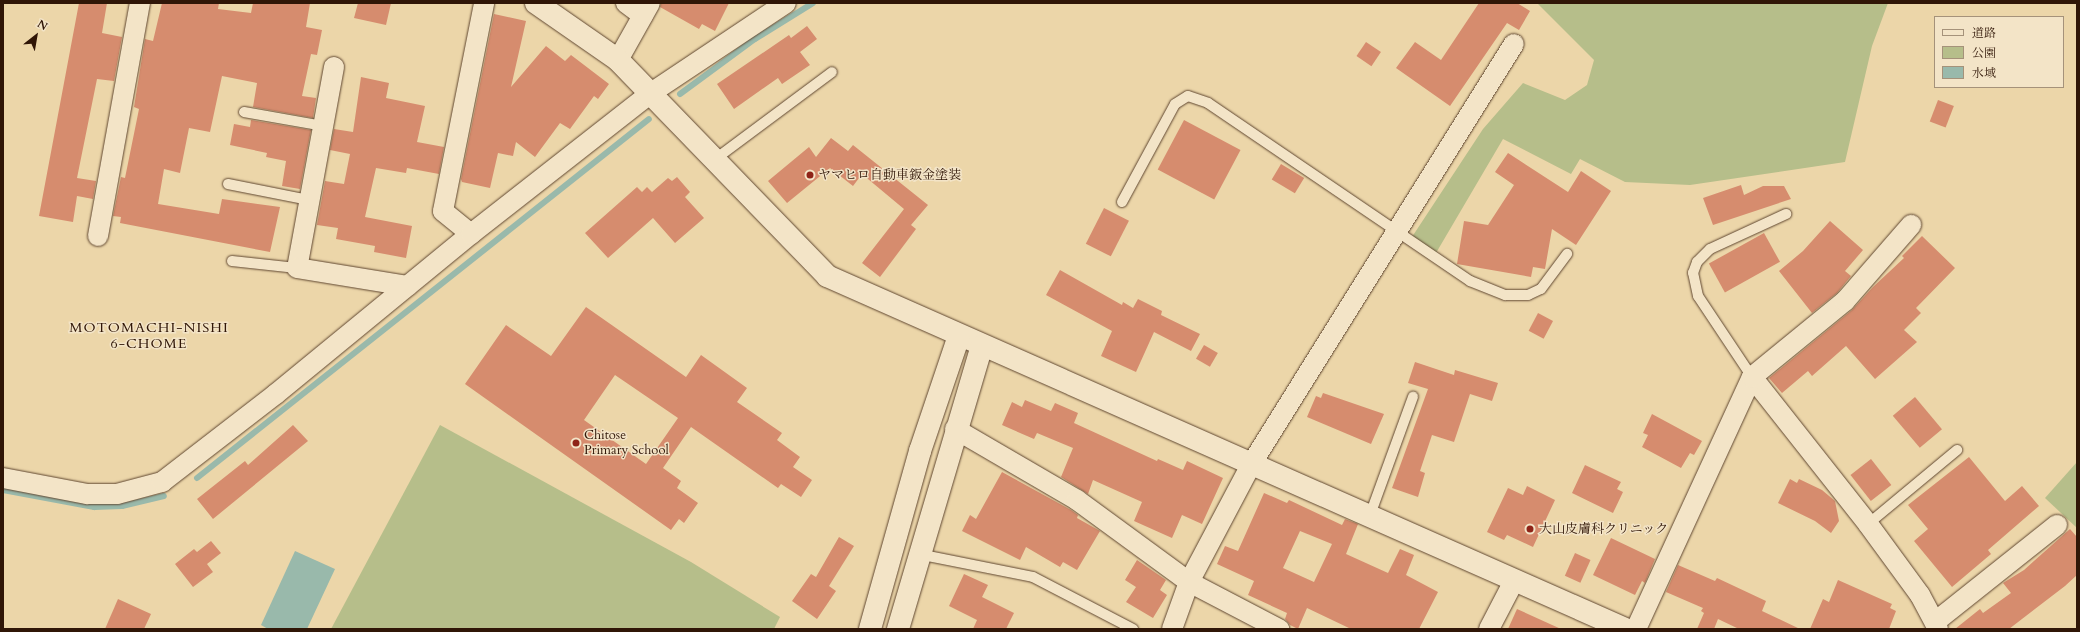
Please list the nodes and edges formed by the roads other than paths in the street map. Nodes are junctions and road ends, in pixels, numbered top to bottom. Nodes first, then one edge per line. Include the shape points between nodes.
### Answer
1 (140, 3) edge
2 (484, 3) edge
3 (536, 3) edge
4 (626, 3) edge
5 (786, 3) edge
6 (647, 9) edge
7 (1514, 44) dead end
8 (618, 60) junction
9 (334, 67) dead end
10 (832, 72) dead end
11 (651, 93) junction
12 (244, 112) dead end
13 (323, 126) junction
14 (714, 160) junction
15 (228, 184) dead end
16 (309, 200) junction
17 (1122, 202) dead end
18 (1786, 214) dead end
19 (1911, 225) dead end
20 (1394, 232) junction
21 (470, 234) junction
22 (98, 236) dead end
23 (1567, 254) dead end
24 (232, 261) dead end
25 (297, 268) junction
26 (408, 286) junction
27 (959, 336) junction
28 (982, 346) junction
29 (1752, 377) junction
30 (1413, 397) dead end
31 (955, 429) junction
32 (1957, 450) dead end
33 (1252, 464) junction
34 (3, 478) edge
35 (1370, 515) junction
36 (1868, 524) junction
37 (2057, 525) dead end
38 (918, 554) junction
39 (1514, 581) junction
40 (1189, 582) junction
41 (1936, 626) edge
42 (900, 628) edge
43 (870, 629) edge
44 (1133, 629) edge
45 (1172, 629) edge
46 (1279, 629) edge
47 (1489, 629) edge
48 (1625, 629) edge
49 (1636, 629) edge

1 - 22 street
2 - 21 street via 443,211
3 - 8 street
4 - 6 street
5 - 11 street
6 - 8 street
7 - 20 street
8 - 11 street
9 - 13 street
10 - 14 lane
11 - 14 street
11 - 21 street
12 - 13 lane
13 - 16 street
14 - 27 street via 827,276
15 - 16 lane
16 - 25 street
17 - 20 lane via 1175,104 1188,96 1208,103
18 - 29 lane via 1710,249 1697,262 1693,273 1698,296
19 - 29 street via 1845,301
20 - 23 lane via 1470,281 1506,295 1528,294 1541,289
20 - 33 street
21 - 26 street
24 - 25 lane
25 - 26 street
26 - 34 street via 276,394 162,482 117,494 87,494
27 - 28 street
27 - 43 street via 920,451
28 - 31 street
28 - 33 street
29 - 36 street
29 - 49 street
30 - 35 lane
31 - 38 street
31 - 40 street via 1077,500
32 - 36 lane
33 - 35 street
33 - 40 street
35 - 39 street
36 - 41 street via 1920,595
37 - 41 street
38 - 42 street
38 - 44 lane via 1033,577
39 - 47 street
39 - 48 street
40 - 45 street
40 - 46 street

